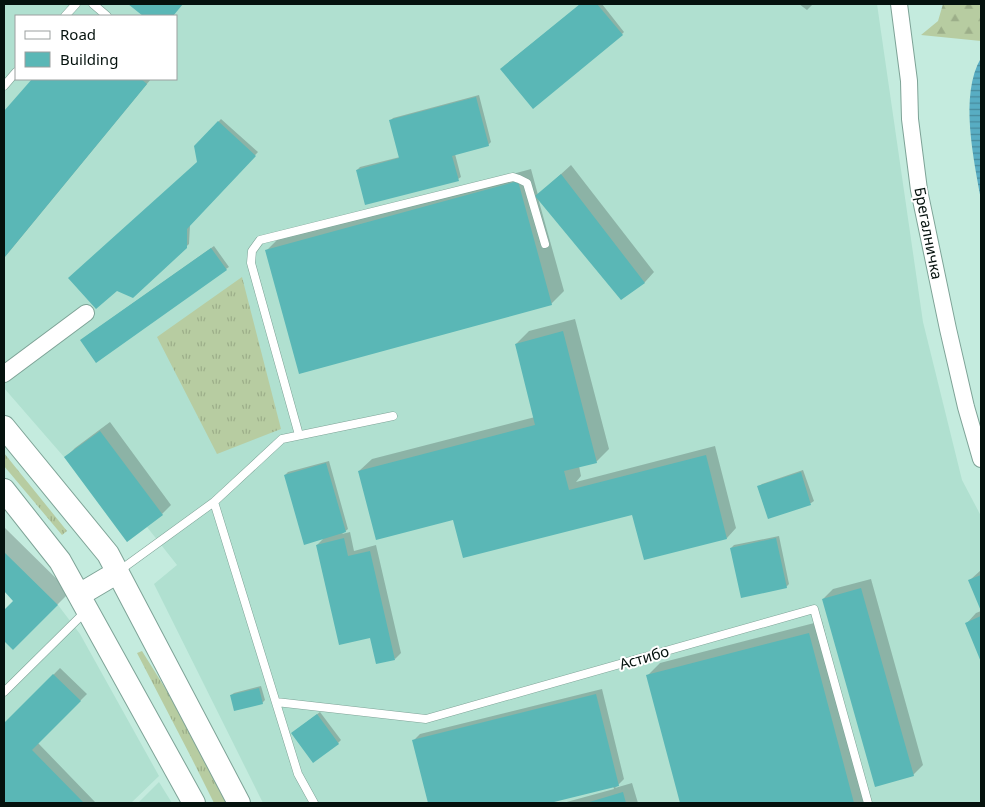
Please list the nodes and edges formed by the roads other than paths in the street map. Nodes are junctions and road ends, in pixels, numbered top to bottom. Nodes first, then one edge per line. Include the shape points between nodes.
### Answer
1 (76, 4) edge
2 (92, 4) edge
3 (899, 4) edge
4 (66, 15) edge
5 (106, 15) edge
6 (15, 73) edge
7 (4, 86) edge
8 (544, 244) dead end
9 (86, 313) dead end
10 (4, 374) edge
11 (393, 416) dead end
12 (4, 427) edge
13 (299, 435) junction
14 (981, 459) edge
15 (4, 490) edge
16 (214, 502) junction
17 (118, 572) junction
18 (83, 603) junction
19 (4, 692) edge
20 (276, 702) junction
21 (194, 803) edge
22 (239, 803) edge
23 (314, 803) edge
24 (868, 803) edge

1 - 4 lane
2 - 5 lane
3 - 14 street, Брегалничка via 919,190 948,330
6 - 7 lane
8 - 13 lane via 527,183 520,178 260,240 252,251 251,263
9 - 10 street
11 - 13 lane
12 - 17 main road via 108,554
13 - 16 lane via 282,439
15 - 18 main road via 60,561
16 - 17 lane
16 - 20 lane
17 - 18 main road
17 - 22 main road
18 - 19 lane
18 - 21 main road
20 - 23 lane via 298,774
20 - 24 lane, Астибо via 426,719 814,609

